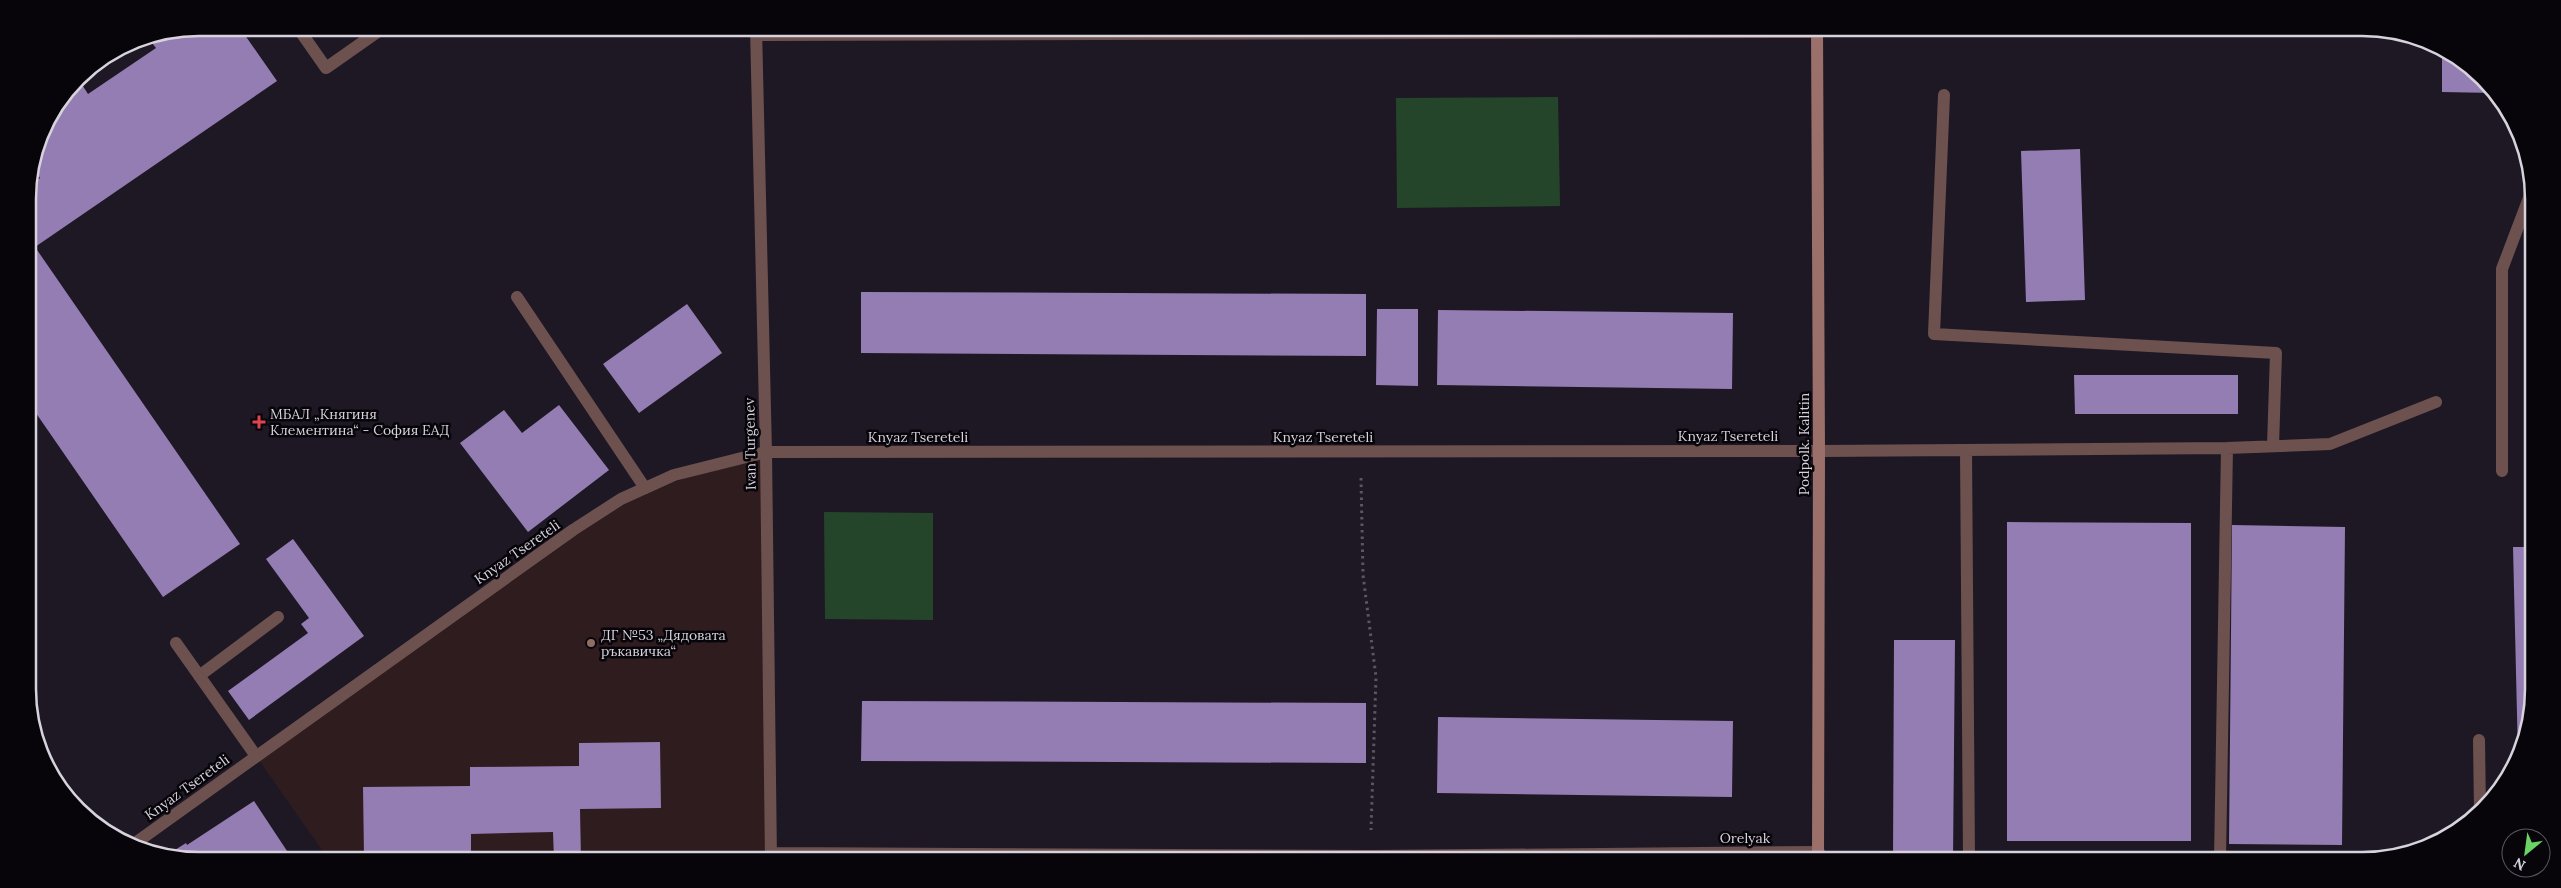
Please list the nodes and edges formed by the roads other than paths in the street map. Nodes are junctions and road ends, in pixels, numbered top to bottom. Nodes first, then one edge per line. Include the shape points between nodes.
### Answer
1 (304, 36) edge
2 (372, 36) edge
3 (756, 36) edge
4 (1817, 36) edge
5 (1944, 95) dead end
6 (2525, 208) edge
7 (517, 297) dead end
8 (2436, 402) dead end
9 (2273, 446) junction
10 (2227, 448) junction
11 (1966, 450) junction
12 (1820, 451) junction
13 (766, 452) junction
14 (2502, 471) dead end
15 (645, 488) junction
16 (278, 617) dead end
17 (176, 643) dead end
18 (199, 676) junction
19 (2479, 740) dead end
20 (256, 756) junction
21 (2480, 801) edge
22 (140, 840) edge
23 (1819, 851) edge
24 (1968, 851) edge
25 (2220, 851) edge
26 (771, 852) edge

1 - 2 street via 326,68
3 - 13 street, Ivan Turgenev
4 - 12 street, Podpolk. Kalitin
5 - 9 street via 1934,334 2276,353
6 - 14 street via 2502,269
7 - 15 street
8 - 9 street, Knyaz Tsereteli via 2330,444
9 - 10 street, Knyaz Tsereteli
10 - 11 street, Knyaz Tsereteli
10 - 25 street
11 - 12 street, Knyaz Tsereteli
11 - 24 street
12 - 13 street, Knyaz Tsereteli
12 - 23 street, Podpolk. Kalitin
13 - 15 street, Knyaz Tsereteli via 674,475
13 - 26 street, Ivan Turgenev
15 - 20 street, Knyaz Tsereteli via 621,498 573,530
16 - 18 street
17 - 18 street
18 - 20 street
19 - 21 street
20 - 22 street, Knyaz Tsereteli

